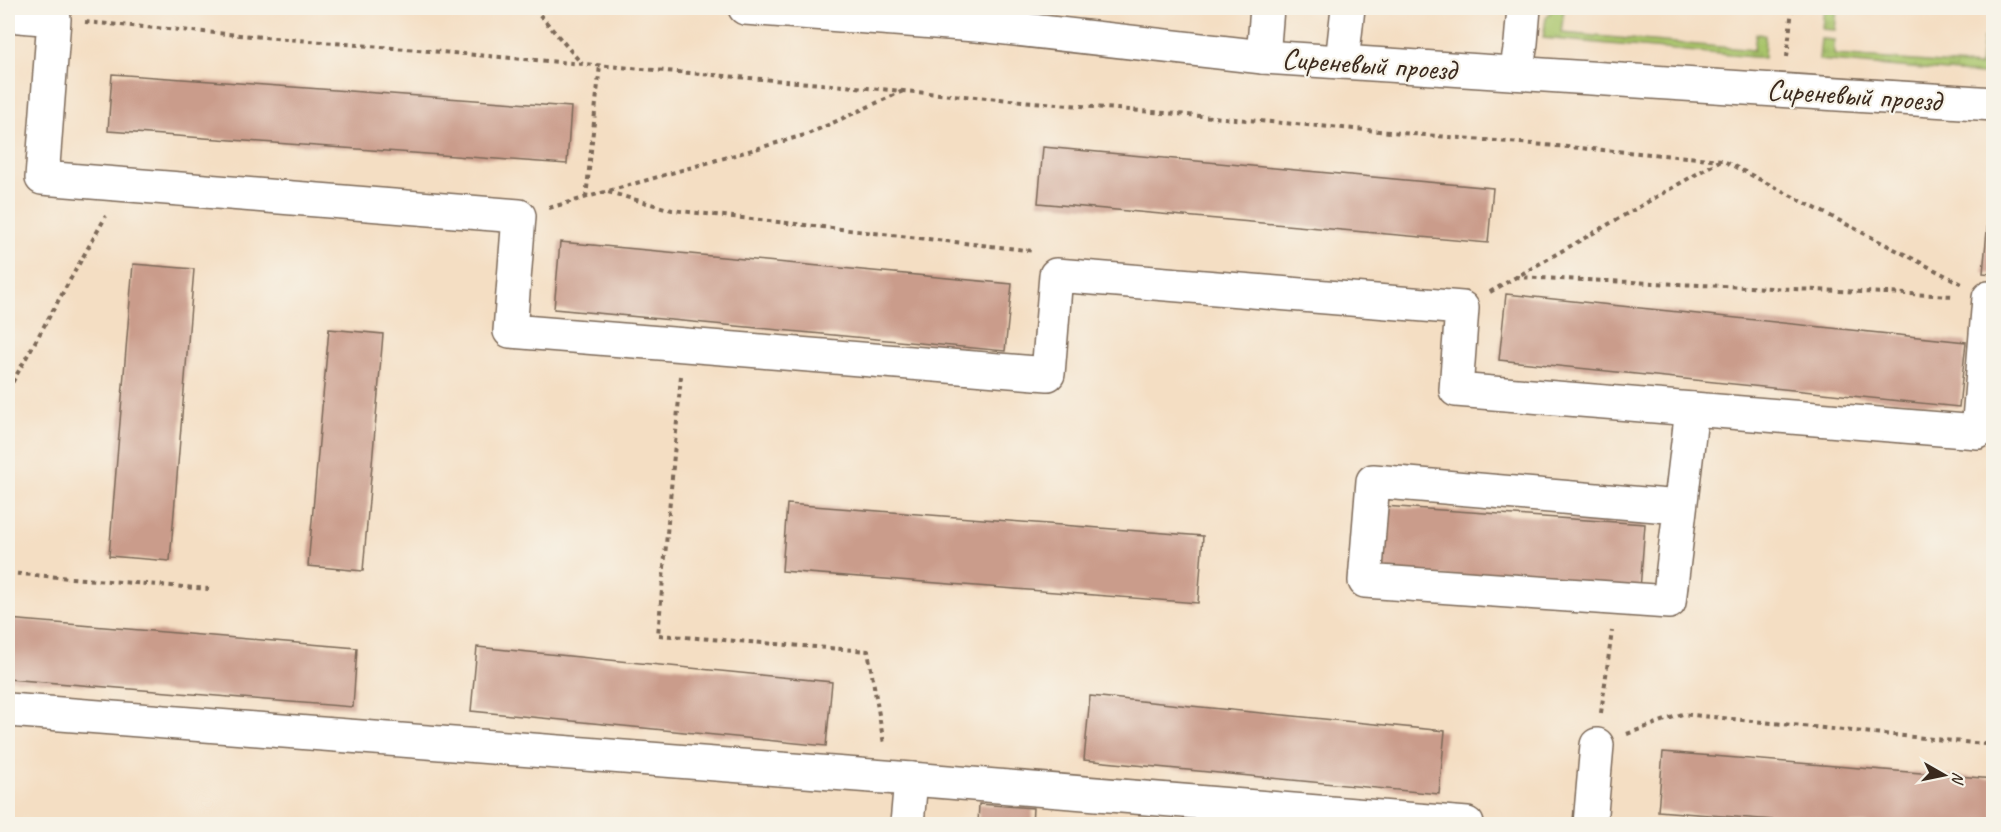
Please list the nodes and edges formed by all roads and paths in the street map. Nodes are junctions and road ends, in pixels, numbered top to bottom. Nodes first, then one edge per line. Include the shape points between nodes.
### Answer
1 (534, 8) edge
2 (746, 8) edge
3 (1267, 8) edge
4 (1348, 8) edge
5 (1524, 8) edge
6 (1792, 8) edge
7 (8, 15) edge
8 (54, 19) junction
9 (1263, 57) junction
10 (1342, 62) junction
11 (582, 64) junction
12 (600, 65) junction
13 (1516, 73) junction
14 (903, 91) junction
15 (1785, 91) junction
16 (1994, 105) edge
17 (1722, 159) junction
18 (124, 184) junction
19 (608, 192) junction
20 (586, 198) junction
21 (519, 216) junction
22 (1056, 275) junction
23 (1515, 277) junction
24 (1991, 298) edge
25 (1462, 308) junction
26 (684, 345) junction
27 (8, 390) edge
28 (1692, 409) junction
29 (1680, 507) junction
30 (8, 573) edge
31 (209, 590) dead end
32 (1617, 598) junction
33 (8, 710) edge
34 (1597, 745) junction
35 (1994, 746) edge
36 (901, 778) junction
37 (907, 825) edge
38 (1467, 825) edge
39 (1590, 825) edge

1 - 11 path
2 - 9 street, Сиреневый проезд via 989,26
3 - 9 street
4 - 10 street
5 - 13 street
6 - 15 path
7 - 8 street
8 - 11 path
8 - 18 street via 42,178
9 - 10 street, Сиреневый проезд
10 - 13 street, Сиреневый проезд
11 - 12 path
12 - 14 path
12 - 20 path
13 - 15 street, Сиреневый проезд
14 - 17 path
14 - 19 path via 808,134
15 - 16 street, Сиреневый проезд
17 - 23 path
17 - 24 path
18 - 21 street
18 - 27 path
19 - 20 path
19 - 22 path via 672,210 1043,252
20 - 21 path
21 - 26 street via 510,331
22 - 25 street
22 - 26 street via 1048,374
23 - 24 path
23 - 25 path
24 - 28 street via 1978,432
25 - 28 street via 1456,390
26 - 36 path via 658,635 868,651
28 - 29 street
29 - 32 street via 1669,602
29 - 32 street via 1373,481 1365,581
30 - 31 path
32 - 34 path
33 - 36 street
34 - 35 path via 1682,714
34 - 39 street
36 - 37 street
36 - 38 street

